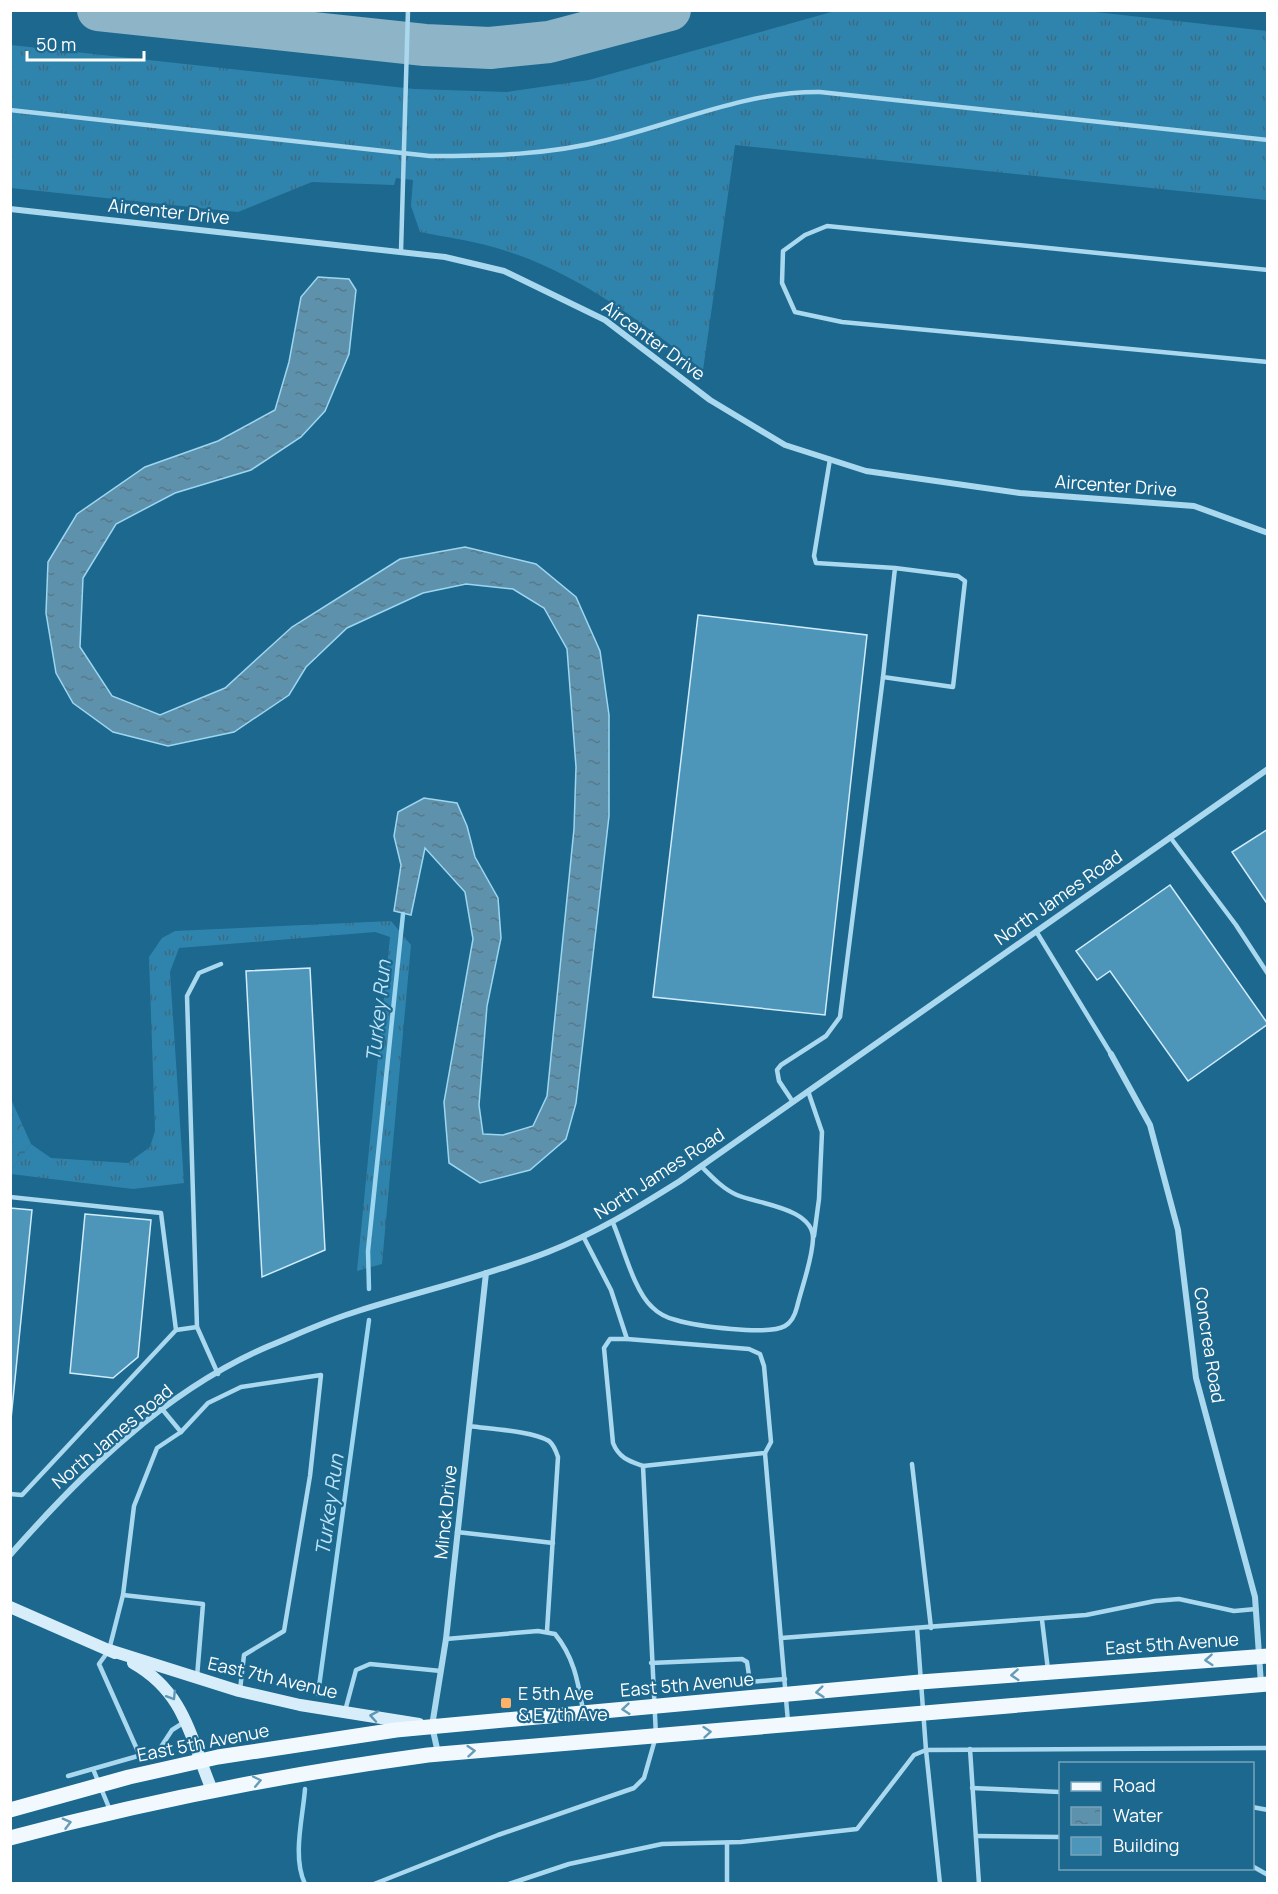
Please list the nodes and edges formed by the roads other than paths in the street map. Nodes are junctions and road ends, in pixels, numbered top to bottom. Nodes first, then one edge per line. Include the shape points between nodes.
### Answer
1 (408, 10) edge
2 (10, 110) edge
3 (1268, 140) edge
4 (404, 153) junction
5 (10, 209) edge
6 (401, 251) junction
7 (1268, 270) edge
8 (1268, 362) edge
9 (830, 459) junction
10 (1268, 533) edge
11 (895, 568) junction
12 (883, 676) junction
13 (1268, 769) edge
14 (1170, 837) junction
15 (1036, 931) junction
16 (221, 964) dead end
17 (1268, 974) edge
18 (1112, 1054) joint
19 (808, 1091) junction
20 (793, 1102) junction
21 (701, 1166) junction
22 (10, 1197) edge
23 (613, 1223) junction
24 (583, 1236) junction
25 (813, 1237) junction
26 (486, 1273) junction
27 (197, 1327) junction
28 (177, 1330) junction
29 (627, 1339) junction
30 (218, 1374) junction
31 (162, 1409) junction
32 (469, 1426) junction
33 (182, 1432) junction
34 (765, 1453) junction
35 (912, 1464) dead end
36 (643, 1466) junction
37 (10, 1494) edge
38 (457, 1532) junction
39 (553, 1543) junction
40 (10, 1555) edge
41 (123, 1595) junction
42 (10, 1607) edge
43 (1256, 1609) junction
44 (1042, 1620) junction
45 (917, 1628) junction
46 (931, 1628) junction
47 (547, 1631) junction
48 (781, 1638) junction
49 (446, 1639) junction
50 (109, 1650) junction
51 (1263, 1656) edge
52 (651, 1663) junction
53 (441, 1671) junction
54 (1048, 1672) junction
55 (197, 1678) junction
56 (920, 1682) junction
57 (1264, 1685) edge
58 (785, 1687) junction
59 (239, 1691) junction
60 (653, 1706) junction
61 (345, 1711) junction
62 (583, 1713) junction
63 (923, 1714) junction
64 (186, 1721) junction
65 (788, 1725) junction
66 (432, 1726) junction
67 (656, 1736) junction
68 (1268, 1748) edge
69 (970, 1749) junction
70 (926, 1750) junction
71 (438, 1754) junction
72 (140, 1756) junction
73 (200, 1761) junction
74 (93, 1769) junction
75 (68, 1776) dead end
76 (99, 1786) junction
77 (972, 1788) junction
78 (212, 1791) junction
79 (1059, 1792) edge
80 (10, 1810) edge
81 (111, 1813) junction
82 (976, 1836) junction
83 (1059, 1837) edge
84 (10, 1838) edge
85 (727, 1843) junction
86 (1254, 1867) edge
87 (1268, 1875) edge
88 (374, 1884) edge
89 (509, 1884) edge
90 (727, 1884) edge
91 (940, 1884) edge
92 (979, 1884) edge

1 - 4 lane
2 - 4 lane
3 - 4 lane via 795,92 765,96 607,140 542,153
4 - 6 lane
5 - 6 street, Aircenter Drive
6 - 9 street, Aircenter Drive via 504,271 556,294 605,320 710,400 785,446
7 - 8 lane via 827,226 805,234 783,251 782,283 795,312 842,322
9 - 10 street, Aircenter Drive via 866,471 1020,493 1194,506
9 - 11 lane via 816,563
11 - 12 lane
11 - 12 lane via 958,576 964,581 953,687
12 - 20 lane via 840,1017 826,1036 777,1070 779,1081
13 - 14 street, North James Road
14 - 15 street, North James Road
14 - 17 lane
15 - 18 lane
15 - 19 street, North James Road
16 - 27 lane via 199,973 187,996
18 - 43 street, Concrea Road via 1150,1125 1175,1220 1196,1378
19 - 20 street, North James Road
19 - 25 lane via 822,1132
20 - 21 street, North James Road
21 - 23 street, North James Road
21 - 25 lane via 737,1195 796,1214
22 - 28 lane via 161,1213
23 - 24 street, North James Road
23 - 25 lane via 650,1306 675,1320 759,1331 786,1326 794,1318
24 - 26 street, North James Road
24 - 29 lane via 611,1290
26 - 30 street, North James Road via 355,1312 267,1347
26 - 32 street, Minck Drive
27 - 28 lane
27 - 30 lane
28 - 37 lane via 22,1495
29 - 34 lane via 749,1349 760,1354 771,1442
29 - 36 lane via 610,1339 604,1347 613,1443 625,1459
30 - 31 street, North James Road
31 - 33 lane
31 - 40 street, North James Road via 92,1467
32 - 38 street, Minck Drive
32 - 39 lane via 539,1437 556,1449
33 - 41 lane via 158,1448 135,1506
33 - 59 lane via 208,1403 241,1388 321,1375 310,1476 284,1631 244,1655
34 - 36 lane
34 - 48 lane
35 - 46 lane
36 - 52 lane
38 - 39 lane
38 - 49 street, Minck Drive
39 - 47 lane
41 - 50 lane
41 - 55 lane via 203,1604
42 - 50 street, East 7th Avenue
43 - 44 lane via 1234,1611 1179,1599
43 - 51 street, Concrea Road
44 - 46 lane
44 - 54 lane
45 - 46 lane
45 - 48 lane
45 - 56 lane
47 - 49 lane
47 - 62 lane via 565,1646 577,1674
48 - 58 lane
49 - 53 street, Minck Drive
50 - 55 street, East 7th Avenue
50 -> 64 street, East 7th Avenue via 162,1683
50 - 72 lane via 99,1664
51 -> 54 main road, East 5th Avenue
51 - 57 street, Concrea Road
52 - 58 lane via 742,1659 747,1662 750,1682
52 - 60 lane
53 - 61 lane via 370,1664 356,1670
53 - 66 street, Minck Drive
54 -> 56 main road, East 5th Avenue
55 - 59 street, East 7th Avenue
56 -> 58 main road, East 5th Avenue
56 - 63 lane
57 - 63 main road
58 - 60 main road, East 5th Avenue
58 - 65 lane
59 - 61 street, East 7th Avenue
60 -> 62 main road, East 5th Avenue
60 - 67 lane
66 -> 61 street, East 7th Avenue
62 - 66 main road, East 5th Avenue
63 - 65 main road
63 - 70 lane
64 - 72 lane via 172,1730 159,1750
64 - 73 street, East 7th Avenue
67 -> 65 main road
66 - 71 street, Minck Drive
66 - 73 main road, East 5th Avenue
71 -> 67 main road
67 - 88 lane via 644,1778 634,1788 489,1838
68 - 69 lane
69 - 70 lane
69 - 77 lane
70 - 85 lane via 914,1755 857,1828
70 - 91 lane
78 -> 71 main road via 307,1771
72 - 74 lane
73 - 76 main road, East 5th Avenue
73 - 78 street, East 7th Avenue
74 - 75 lane
74 - 76 lane
76 - 80 main road, East 5th Avenue
76 - 81 lane
77 - 79 lane
77 - 82 lane
78 - 81 main road
84 -> 81 main road
82 - 83 lane
82 - 92 lane
85 - 89 lane via 662,1844 569,1864
85 - 90 lane
86 - 87 lane

